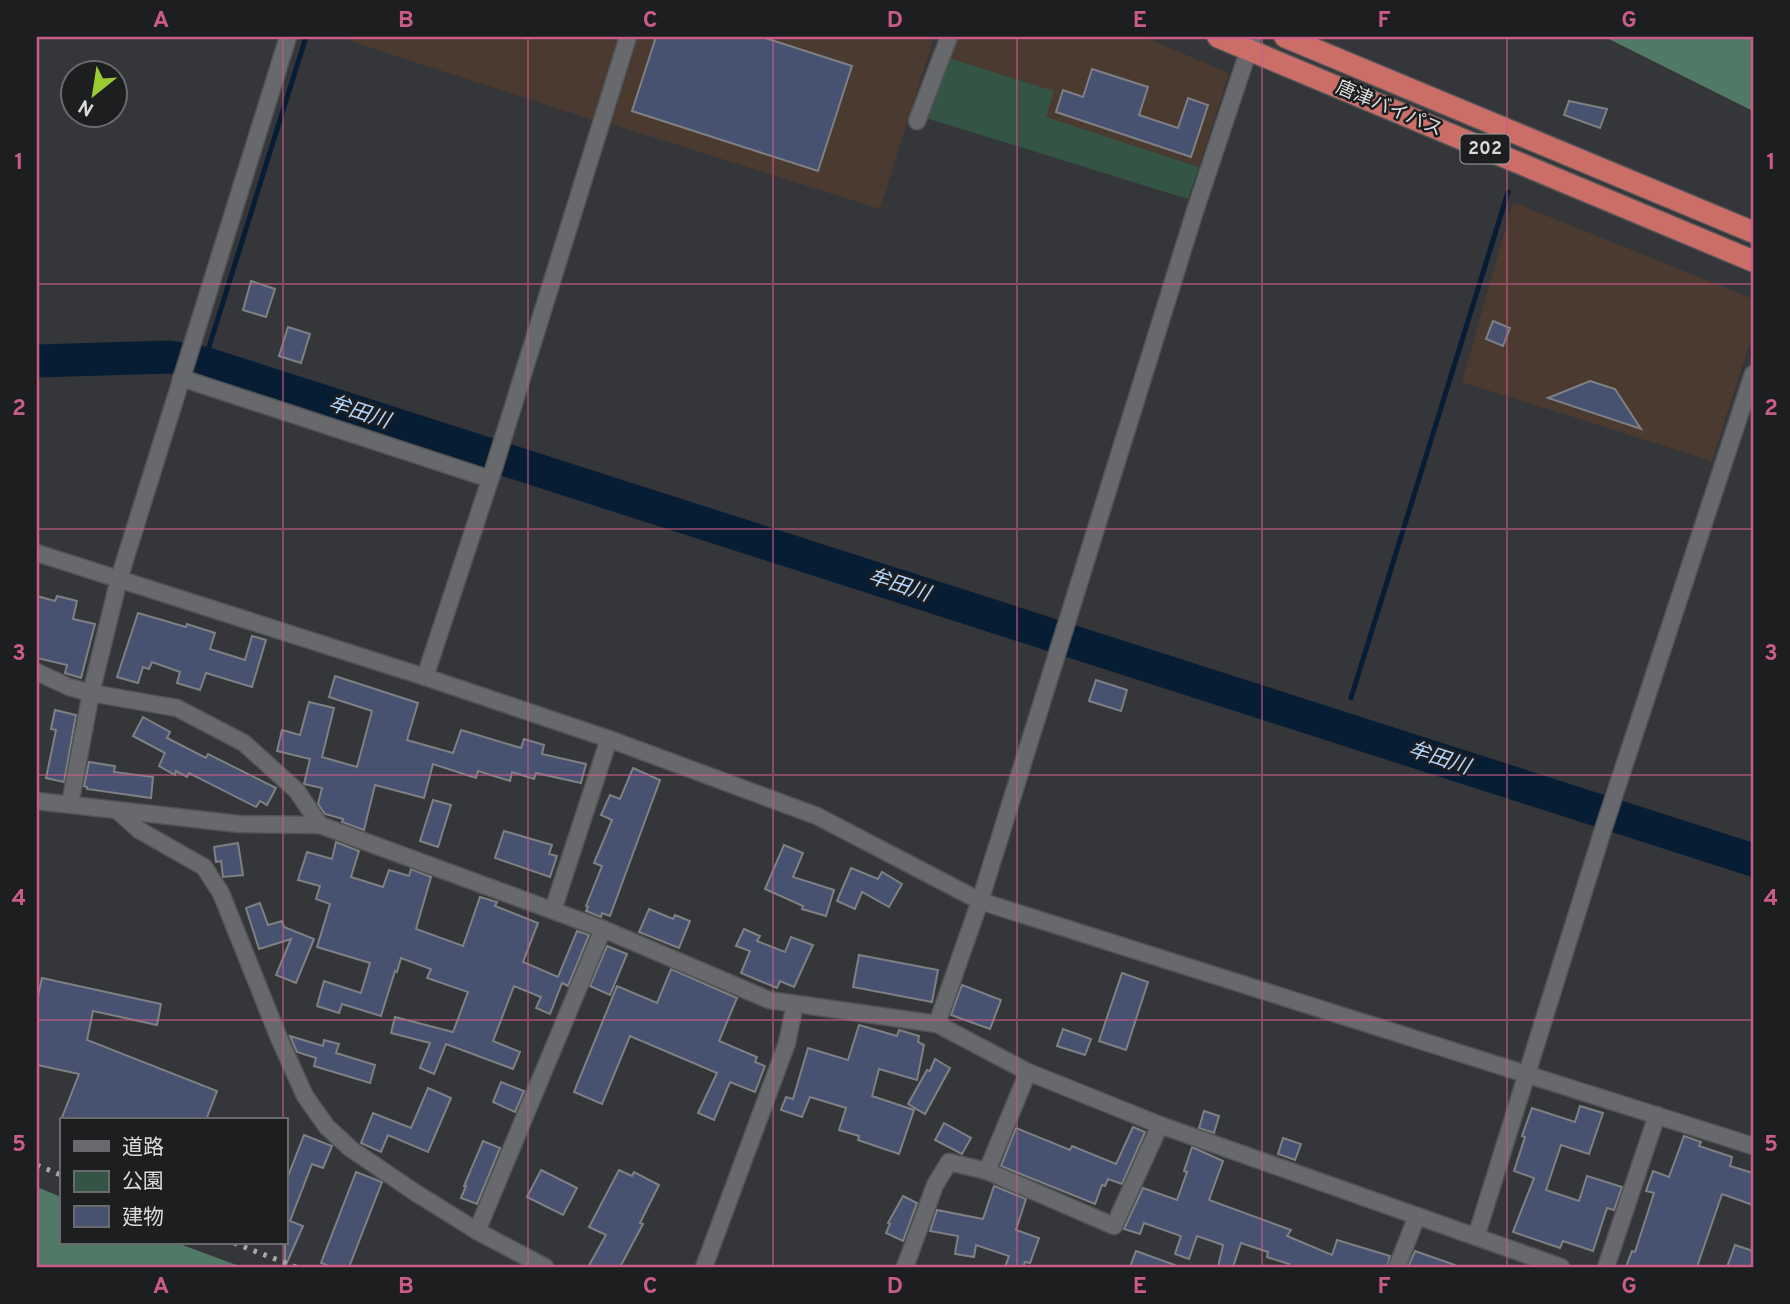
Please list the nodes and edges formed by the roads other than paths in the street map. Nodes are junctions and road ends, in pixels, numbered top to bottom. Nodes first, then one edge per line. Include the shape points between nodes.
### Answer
1 (288, 37) edge
2 (628, 37) edge
3 (949, 37) edge
4 (1218, 37) edge
5 (1285, 37) edge
6 (1250, 43) edge
7 (917, 121) dead end
8 (1753, 232) edge
9 (1753, 261) edge
10 (1753, 374) edge
11 (182, 376) junction
12 (491, 476) junction
13 (37, 553) edge
14 (119, 579) junction
15 (37, 672) edge
16 (425, 677) junction
17 (91, 693) junction
18 (608, 739) junction
19 (37, 800) edge
20 (71, 804) junction
21 (117, 810) junction
22 (320, 825) junction
23 (980, 901) junction
24 (553, 910) junction
25 (603, 929) junction
26 (795, 1004) junction
27 (937, 1024) junction
28 (1028, 1072) junction
29 (1528, 1074) junction
30 (1657, 1115) junction
31 (1160, 1125) junction
32 (1753, 1146) edge
33 (987, 1171) junction
34 (1417, 1216) junction
35 (477, 1231) junction
36 (1476, 1237) junction
37 (545, 1267) edge
38 (704, 1267) edge
39 (905, 1267) edge
40 (1397, 1267) edge
41 (1561, 1267) edge
42 (1606, 1267) edge

1 - 11 street
2 - 12 street
3 - 7 street
4 - 6 highway, 唐津バイパス / 202
5 - 8 highway, 唐津バイパス / 202
6 - 9 highway, 唐津バイパス / 202
6 - 23 street
10 - 29 street
11 - 12 street
11 - 14 street
12 - 16 street
13 - 14 street
14 - 16 street
14 - 17 street
15 - 17 street
16 - 18 street
17 - 20 street
17 - 22 street via 177,708 244,743 298,791
18 - 23 street via 817,817
18 - 24 street
19 - 20 street
20 - 21 street
21 - 22 street via 239,824
21 - 35 street via 139,830 204,867 222,893 284,1050 305,1096 327,1128
22 - 24 street
23 - 27 street
23 - 29 street
24 - 25 street
25 - 26 street via 769,1000
25 - 35 street
26 - 27 street
26 - 38 street via 787,1042
27 - 28 street
28 - 31 street
28 - 33 street
29 - 30 street
29 - 36 street
30 - 32 street
30 - 42 street
31 - 33 street via 1114,1226
31 - 34 street
33 - 39 street via 948,1162
34 - 36 street
34 - 40 street
35 - 37 street
36 - 41 street

